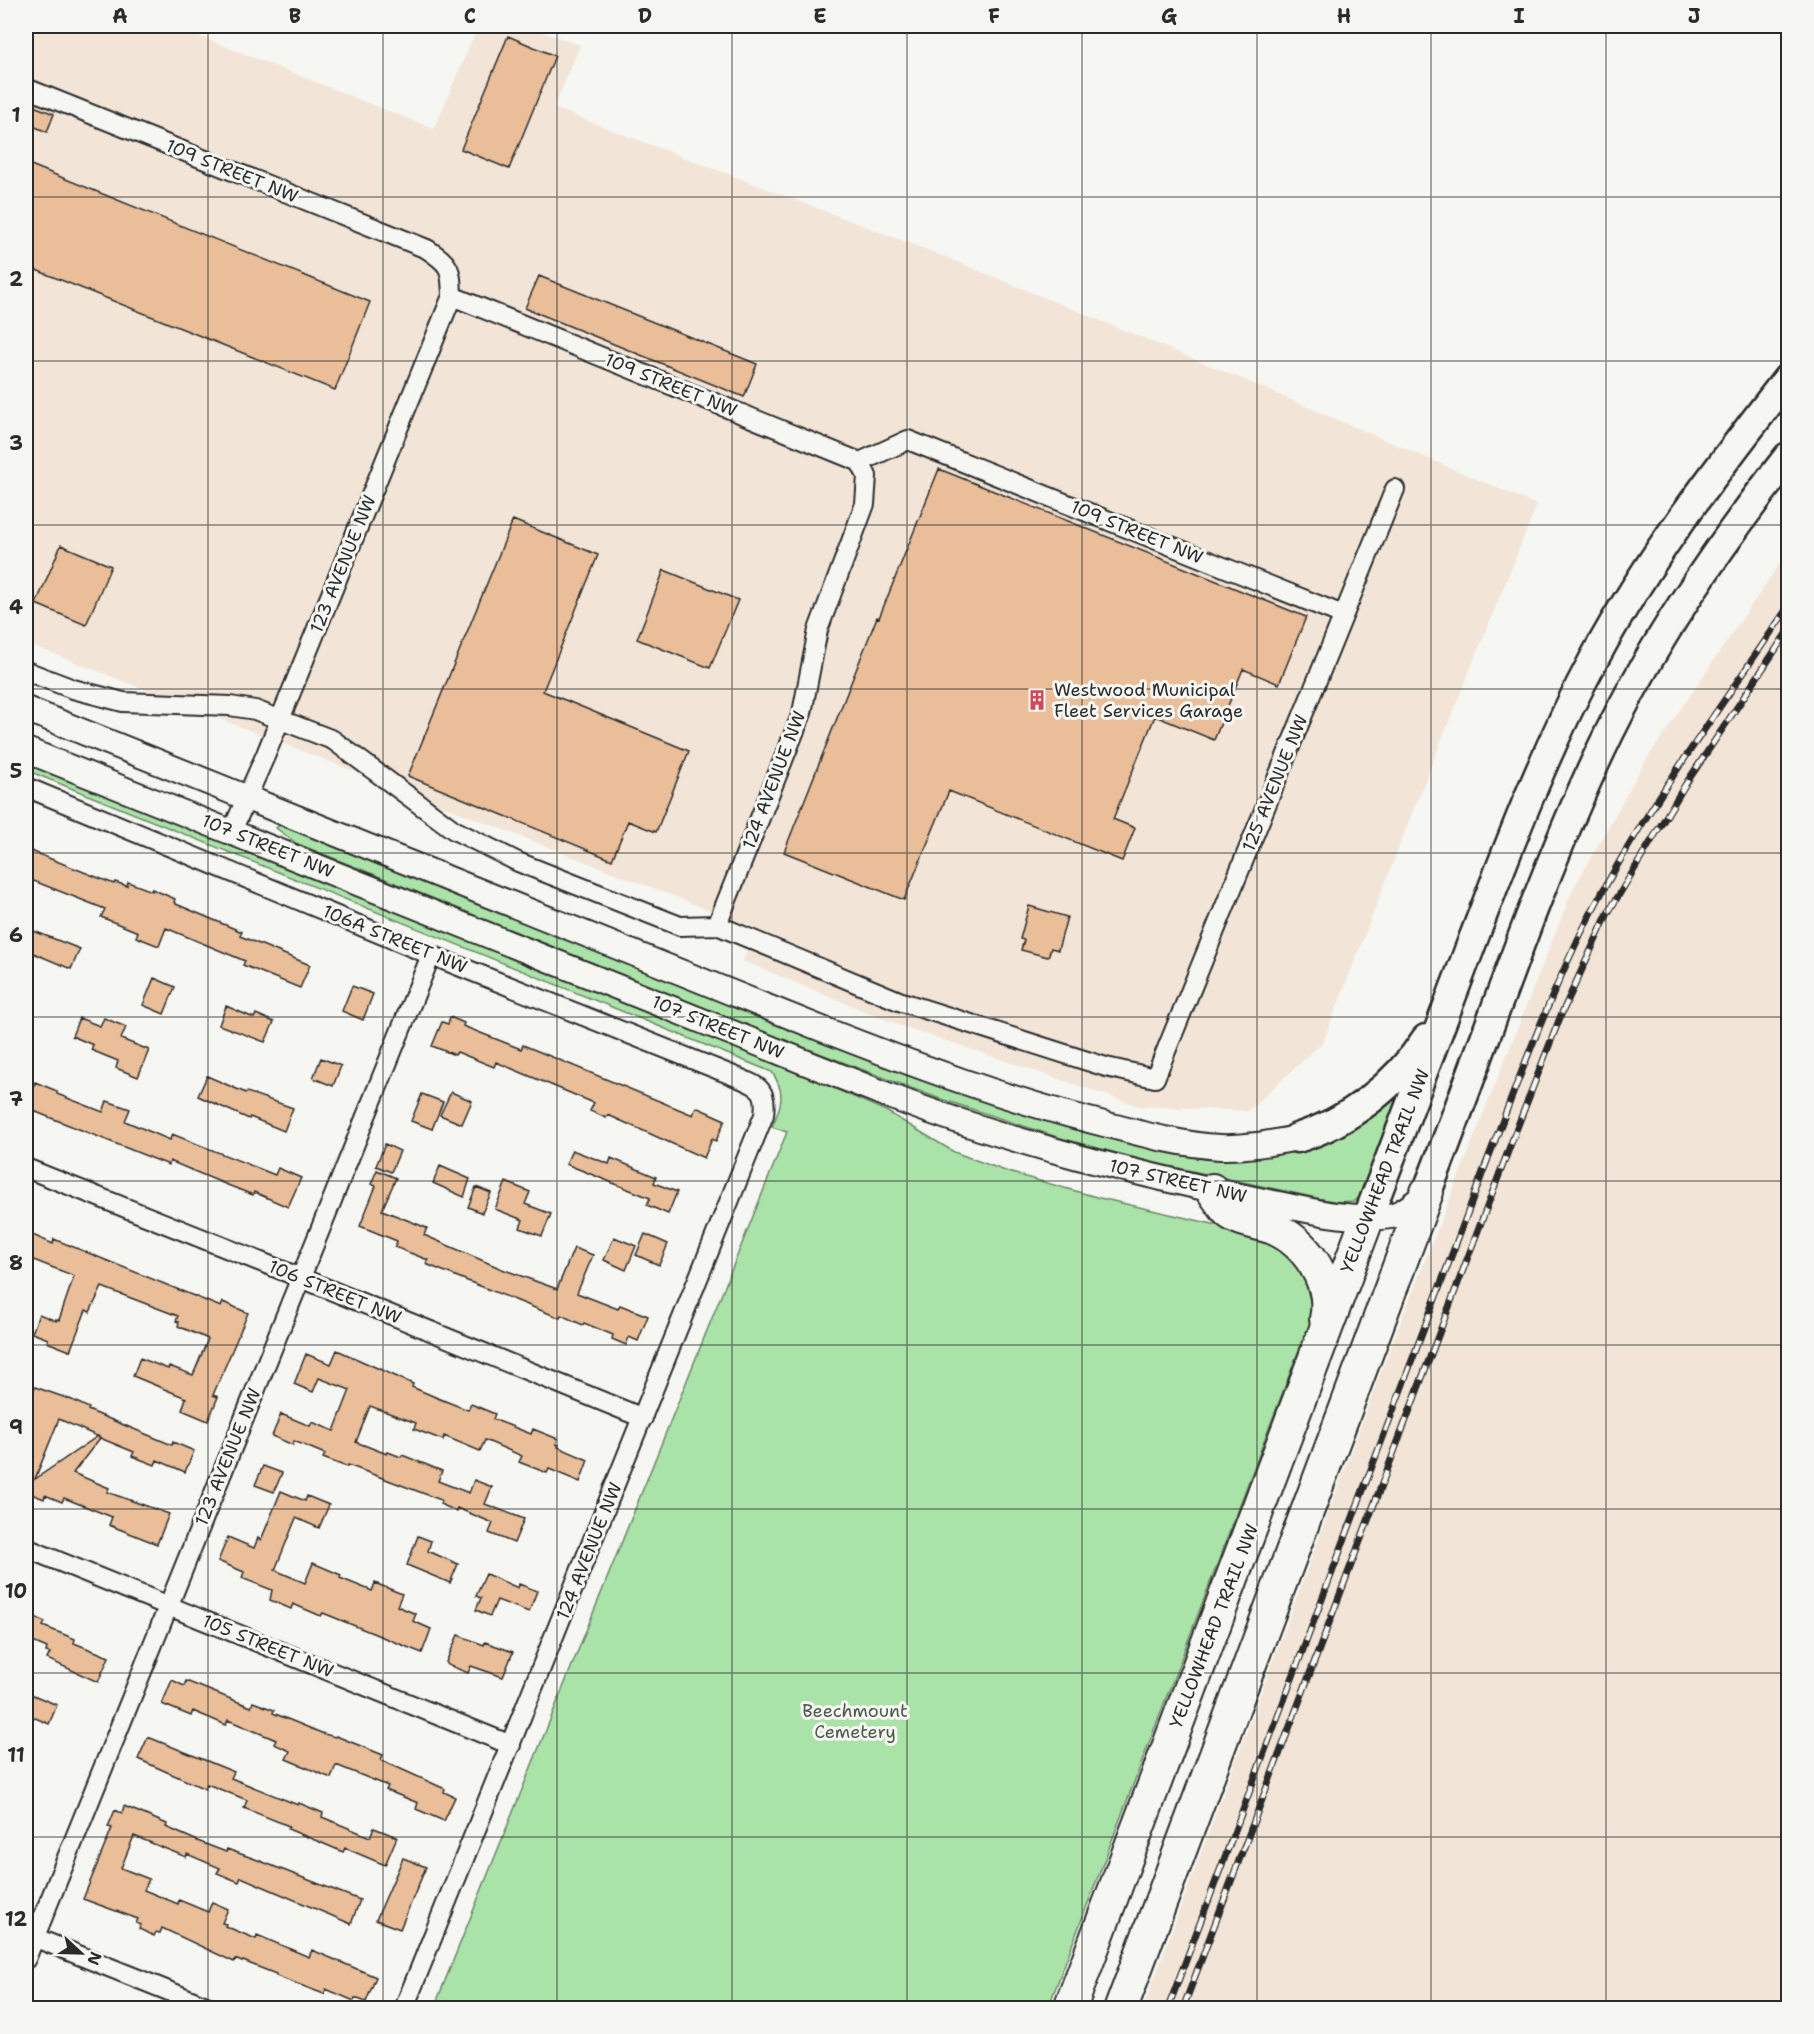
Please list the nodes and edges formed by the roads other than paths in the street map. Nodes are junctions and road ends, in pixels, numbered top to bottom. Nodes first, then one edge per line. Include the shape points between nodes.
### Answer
1 (26, 88) edge
2 (452, 297) junction
3 (1788, 378) edge
4 (1788, 456) edge
5 (861, 462) junction
6 (1395, 489) dead end
7 (1344, 615) junction
8 (26, 671) edge
9 (26, 709) edge
10 (280, 719) junction
11 (26, 750) edge
12 (26, 787) edge
13 (246, 799) junction
14 (232, 831) junction
15 (717, 925) junction
16 (431, 955) junction
17 (1456, 984) junction
18 (763, 1092) joint
19 (1297, 1138) joint
20 (26, 1168) edge
21 (1212, 1190) junction
22 (1427, 1192) junction
23 (1368, 1217) junction
24 (301, 1278) junction
25 (1322, 1338) junction
26 (643, 1419) junction
27 (26, 1548) edge
28 (168, 1606) junction
29 (511, 1745) junction
30 (30, 1936) edge
31 (26, 1959) edge
32 (211, 2008) edge
33 (404, 2008) edge
34 (1070, 2008) edge
35 (1120, 2008) edge

1 - 2 street, 109 STREET NW via 427,249 444,261 451,272
2 - 5 street, 109 STREET NW
2 - 10 street, 123 AVENUE NW
3 - 17 highway, YELLOWHEAD TRAIL NW via 1665,541 1595,658 1531,792
4 - 22 highway via 1704,571 1662,637 1602,748 1548,872
5 - 7 street, 109 STREET NW via 908,440
5 - 15 street, 124 AVENUE NW via 867,476 865,504 818,630 802,713
6 - 7 street, 125 AVENUE NW
7 - 15 street, 125 AVENUE NW via 1155,1078 1106,1067 899,1001
8 - 10 street via 123,702 230,706
9 - 13 main road, 107 STREET NW
10 - 13 street, 123 AVENUE NW
10 - 15 street via 333,740 428,812 481,845 680,926
11 - 14 main road, 107 STREET NW
12 - 16 street, 106A STREET NW
13 - 14 street, 123 AVENUE NW
13 - 19 main road, 107 STREET NW via 817,1028 983,1089 1069,1116 1219,1147 1254,1146
14 - 21 main road, 107 STREET NW via 915,1106 1076,1157
16 - 18 street, 106A STREET NW via 756,1085
16 - 24 street, 123 AVENUE NW
17 - 19 highway via 1426,1040 1399,1074 1344,1117
17 - 23 highway, YELLOWHEAD TRAIL NW
18 - 26 street, 124 AVENUE NW via 764,1115
20 - 24 street, 106 STREET NW
21 - 23 main road, 107 STREET NW via 1330,1215
21 - 25 highway via 1232,1215 1284,1234 1307,1253 1317,1268 1327,1298
22 - 23 main road, 107 STREET NW via 1411,1207 1393,1216
22 - 35 highway
23 - 25 highway, YELLOWHEAD TRAIL NW
24 - 26 street, 106 STREET NW
24 - 28 street, 123 AVENUE NW
25 - 34 highway, YELLOWHEAD TRAIL NW
26 - 29 street, 124 AVENUE NW
27 - 28 street, 105 STREET NW
28 - 29 street, 105 STREET NW
28 - 30 street, 123 AVENUE NW
29 - 33 street, 124 AVENUE NW
30 - 31 street, 123 AVENUE NW
30 - 32 street

